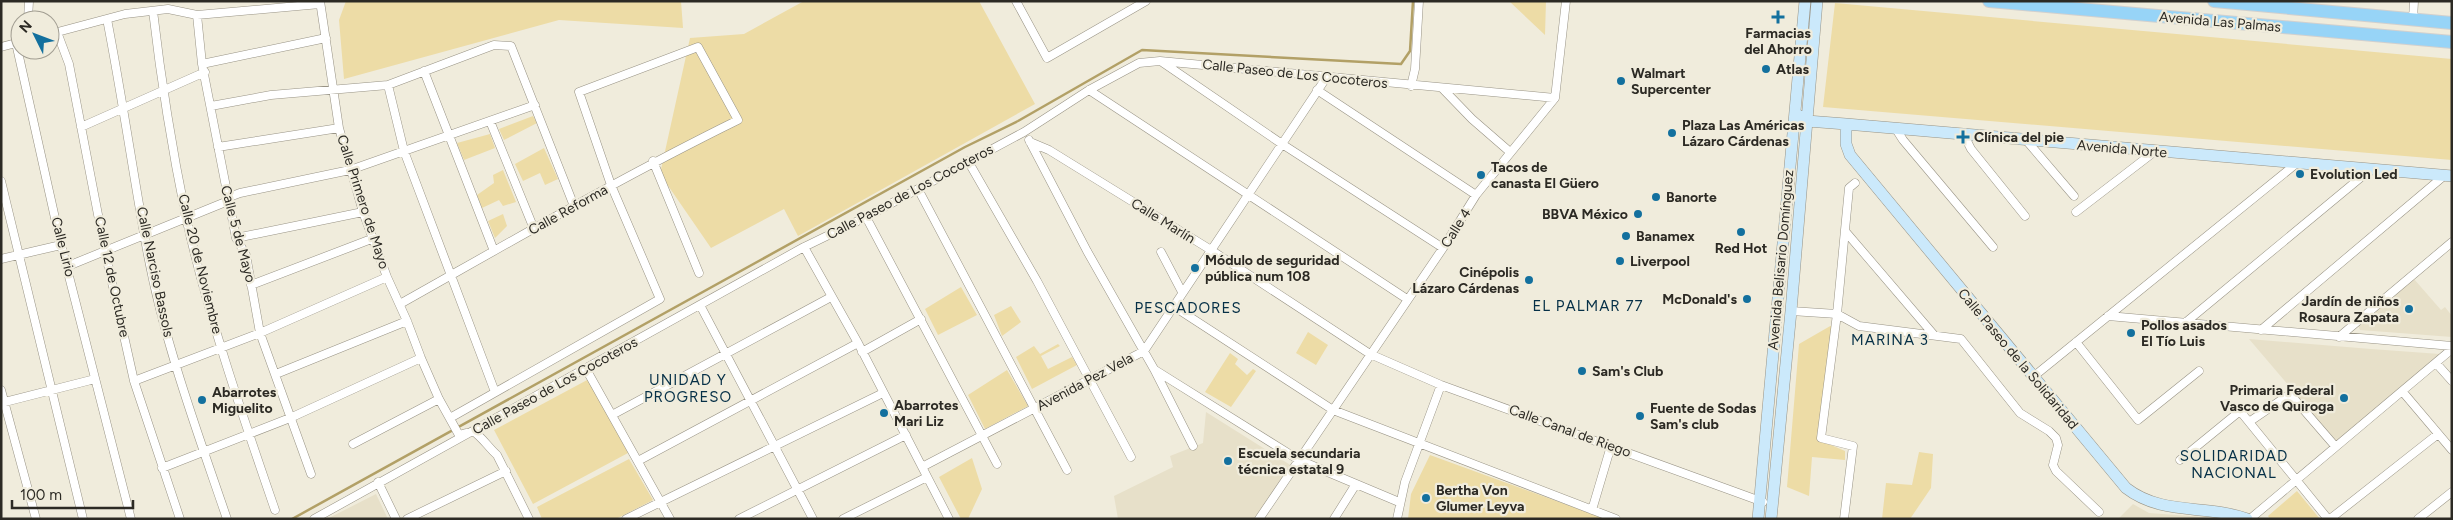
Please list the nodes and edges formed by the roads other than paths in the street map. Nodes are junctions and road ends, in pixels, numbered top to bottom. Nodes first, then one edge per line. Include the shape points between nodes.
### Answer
1 (1016, 1) edge
2 (1146, 1) edge
3 (1419, 1) edge
4 (1566, 1) edge
5 (1805, 1) edge
6 (1817, 1) edge
7 (1989, 1) edge
8 (2214, 1) edge
9 (2218, 1) edge
10 (2414, 1) edge
11 (320, 2) edge
12 (168, 5) edge
13 (153, 12) junction
14 (197, 15) junction
15 (107, 19) junction
16 (2413, 20) junction
17 (2452, 23) edge
18 (1802, 29) junction
19 (1814, 30) junction
20 (60, 31) edge
21 (326, 38) junction
22 (2452, 42) edge
23 (60, 45) edge
24 (22, 60) edge
25 (1160, 61) junction
26 (203, 68) junction
27 (424, 70) junction
28 (1326, 78) junction
29 (388, 85) junction
30 (1411, 86) junction
31 (1442, 88) junction
32 (163, 89) junction
33 (332, 89) junction
34 (1089, 90) junction
35 (1317, 90) junction
36 (1555, 98) junction
37 (535, 105) junction
38 (124, 106) junction
39 (211, 106) junction
40 (1795, 113) junction
41 (490, 121) junction
42 (1807, 121) junction
43 (1846, 124) junction
44 (81, 127) junction
45 (339, 128) junction
46 (1896, 129) junction
47 (1024, 132) junction
48 (1964, 134) junction
49 (449, 135) junction
50 (2026, 140) junction
51 (1030, 142) junction
52 (1282, 144) junction
53 (218, 148) junction
54 (404, 151) junction
55 (1510, 152) junction
56 (2154, 152) junction
57 (968, 161) junction
58 (653, 162) junction
59 (2297, 163) junction
60 (2371, 169) junction
61 (350, 170) junction
62 (2448, 176) edge
63 (1, 181) edge
64 (1855, 183) dead end
65 (611, 185) junction
66 (918, 189) junction
67 (1249, 194) junction
68 (1476, 195) junction
69 (2074, 196) dead end
70 (228, 202) junction
71 (574, 206) junction
72 (363, 212) junction
73 (2076, 212) dead end
74 (2025, 216) dead end
75 (186, 217) junction
76 (866, 217) junction
77 (534, 228) junction
78 (1845, 231) junction
79 (146, 236) junction
80 (236, 238) junction
81 (374, 238) junction
82 (2452, 242) edge
83 (61, 245) junction
84 (804, 247) junction
85 (1993, 247) dead end
86 (1443, 248) junction
87 (1211, 250) junction
88 (105, 251) junction
89 (494, 251) junction
90 (1161, 252) dead end
91 (19, 254) junction
92 (1, 259) edge
93 (68, 266) junction
94 (699, 273) dead end
95 (450, 276) junction
96 (387, 277) junction
97 (251, 285) junction
98 (1182, 292) junction
99 (831, 297) junction
100 (1407, 299) junction
101 (400, 304) junction
102 (700, 305) junction
103 (1173, 306) junction
104 (1791, 311) junction
105 (1838, 314) junction
106 (2108, 316) junction
107 (407, 320) junction
108 (921, 320) junction
109 (2185, 323) junction
110 (2261, 330) junction
111 (260, 332) junction
112 (1934, 335) junction
113 (2339, 337) junction
114 (2076, 342) junction
115 (858, 343) junction
116 (222, 347) junction
117 (2452, 347) edge
118 (1144, 351) junction
119 (862, 352) junction
120 (725, 354) junction
121 (1370, 354) junction
122 (421, 358) junction
123 (2436, 363) junction
124 (175, 364) junction
125 (586, 369) junction
126 (1154, 369) junction
127 (2199, 371) dead end
128 (276, 374) junction
129 (2033, 377) junction
130 (95, 379) junction
131 (1089, 380) junction
132 (134, 381) junction
133 (2452, 381) edge
134 (1441, 385) junction
135 (50, 389) junction
136 (1, 390) edge
137 (2402, 391) junction
138 (496, 392) junction
139 (883, 393) junction
140 (439, 399) junction
141 (750, 400) junction
142 (3, 402) edge
143 (1034, 408) junction
144 (1333, 410) junction
145 (612, 415) junction
146 (290, 418) junction
147 (452, 421) junction
148 (2250, 422) junction
149 (473, 431) junction
150 (248, 434) junction
151 (2438, 434) junction
152 (906, 435) junction
153 (983, 436) junction
154 (1419, 442) junction
155 (353, 444) dead end
156 (774, 446) junction
157 (1193, 446) dead end
158 (1611, 446) junction
159 (2334, 446) junction
160 (205, 450) junction
161 (2452, 450) edge
162 (1130, 457) dead end
163 (1299, 460) junction
164 (2180, 460) dead end
165 (638, 461) junction
166 (996, 464) dead end
167 (922, 467) junction
168 (162, 468) junction
169 (1067, 470) dead end
170 (506, 471) junction
171 (312, 474) dead end
172 (927, 477) junction
173 (2296, 480) junction
174 (378, 482) junction
175 (1356, 484) junction
176 (797, 489) junction
177 (2452, 492) edge
178 (1760, 500) junction
179 (660, 501) junction
180 (1399, 502) junction
181 (1772, 505) junction
182 (275, 510) dead end
183 (1592, 510) junction
184 (2100, 512) dead end
185 (526, 518) edge
186 (36, 519) edge
187 (83, 519) edge
188 (131, 519) edge
189 (180, 519) edge
190 (227, 519) edge
191 (314, 519) edge
192 (396, 519) edge
193 (407, 519) edge
194 (626, 519) edge
195 (670, 519) edge
196 (739, 519) edge
197 (812, 519) edge
198 (843, 519) edge
199 (949, 519) edge
200 (1260, 519) edge
201 (1334, 519) edge
202 (1397, 519) edge
203 (1616, 519) edge
204 (1758, 519) edge
205 (1771, 519) edge
206 (1844, 519) edge
207 (2248, 519) edge
208 (2329, 519) edge
209 (2418, 519) edge

1 - 2 street via 1047,58
3 - 30 street
4 - 36 street
5 - 18 street, Avenida Belisario Domínguez
6 - 19 street, Avenida Belisario Domínguez
7 - 22 main road, Avenida Las Palmas
8 - 9 main road, Avenida Las Palmas
9 - 16 main road, Avenida Las Palmas
10 - 16 street
11 - 14 street
11 - 21 street, Calle Primero de Mayo
12 - 13 street
12 - 14 street
13 - 15 street
13 - 32 street, Calle 20 de Noviembre
14 - 26 street, Calle 5 de Mayo
15 - 20 street
15 - 38 street, Calle Narciso Bassols
16 - 17 main road, Avenida Las Palmas
18 - 19 street
18 - 40 street, Avenida Belisario Domínguez
19 - 42 street, Avenida Belisario Domínguez
21 - 26 street
21 - 33 street, Calle Primero de Mayo
23 - 44 street, Calle 12 de Octubre via 69,64
24 - 83 street, Calle Lirio
25 - 28 street, Calle Paseo de Los Cocoteros
25 - 34 street, Calle Paseo de Los Cocoteros via 1139,63
25 - 52 street
26 - 32 street
26 - 39 street, Calle 5 de Mayo
27 - 29 street
27 - 37 street via 494,45 510,46
27 - 49 street
28 - 30 street, Calle Paseo de Los Cocoteros
28 - 35 street, Avenida Pez Vela
29 - 33 street
29 - 54 street
30 - 31 street, Calle Paseo de Los Cocoteros
31 - 36 street, Calle Paseo de Los Cocoteros
31 - 55 street
32 - 38 street
32 - 75 street, Calle 20 de Noviembre
33 - 39 street via 271,95
33 - 45 street, Calle Primero de Mayo
34 - 47 street, Calle Paseo de Los Cocoteros
34 - 67 street
35 - 52 street, Avenida Pez Vela
35 - 68 street
36 - 55 street, Calle 4
37 - 41 street
37 - 71 street
38 - 44 street
38 - 79 street, Calle Narciso Bassols
39 - 53 street, Calle 5 de Mayo
40 - 42 street, Avenida Norte
40 - 178 street, Avenida Belisario Domínguez
41 - 49 street
41 - 77 street
42 - 43 street, Avenida Norte
42 - 104 street, Avenida Belisario Domínguez
43 - 46 street, Avenida Norte
43 - 129 street, Calle Paseo de la Solidaridad via 1846,144 1850,155
44 - 88 street, Calle 12 de Octubre
45 - 53 street
45 - 61 street, Calle Primero de Mayo
46 - 48 street, Avenida Norte
46 - 85 street
47 - 51 street
47 - 57 street, Calle Paseo de Los Cocoteros
48 - 50 street, Avenida Norte
48 - 74 street via 1970,149
49 - 54 street
49 - 89 street
50 - 56 street, Avenida Norte
50 - 69 street
51 - 87 street, Calle Marlín via 1049,150
51 - 118 street
52 - 67 street, Avenida Pez Vela
52 - 86 street
53 - 70 street, Calle 5 de Mayo
54 - 61 street
54 - 95 street
55 - 68 street, Calle 4
56 - 59 street, Avenida Norte
56 - 73 street
57 - 66 street, Calle Paseo de Los Cocoteros
57 - 131 street
58 - 65 street, Calle Reforma
58 - 65 street, Calle Reforma via 738,120 698,47 579,92
58 - 94 street
59 - 60 street, Avenida Norte
59 - 106 street
60 - 62 street, Avenida Norte
60 - 109 street
61 - 70 street via 240,193
61 - 72 street, Calle Primero de Mayo
62 - 110 street
63 - 91 street
64 - 78 street via 1849,188
65 - 71 street, Calle Reforma
65 - 138 street via 660,299
66 - 76 street, Calle Paseo de Los Cocoteros
66 - 143 street
67 - 87 street, Avenida Pez Vela
67 - 100 street
68 - 86 street, Calle 4
70 - 75 street
70 - 80 street, Calle 5 de Mayo
71 - 77 street, Calle Reforma
72 - 80 street
72 - 81 street, Calle Primero de Mayo
75 - 79 street
75 - 116 street, Calle 20 de Noviembre
76 - 84 street, Calle Paseo de Los Cocoteros
76 - 108 street
77 - 89 street, Calle Reforma
78 - 105 street
78 - 112 street
79 - 88 street
79 - 124 street, Calle Narciso Bassols
80 - 97 street, Calle 5 de Mayo via 246,255
81 - 96 street, Calle Primero de Mayo
81 - 97 street
82 - 113 street
83 - 91 street
83 - 93 street, Calle Lirio
84 - 99 street
84 - 102 street, Calle Paseo de Los Cocoteros
86 - 100 street, Calle 4
87 - 98 street, Avenida Pez Vela
87 - 121 street, Calle Marlín
88 - 93 street
88 - 132 street, Calle 12 de Octubre
89 - 95 street, Calle Reforma
90 - 98 street
91 - 92 street
91 - 135 street
93 - 130 street, Calle Lirio
95 - 101 street, Calle Reforma
95 - 138 street
96 - 101 street, Calle Primero de Mayo
96 - 111 street
97 - 111 street, Calle 5 de Mayo
98 - 103 street, Avenida Pez Vela
99 - 115 street
99 - 120 street
100 - 121 street, Calle 4
101 - 107 street, Calle Primero de Mayo
102 - 120 street
102 - 125 street, Calle Paseo de Los Cocoteros
103 - 118 street, Avenida Pez Vela
103 - 144 street
104 - 105 street
104 - 181 street, Avenida Belisario Domínguez
105 - 112 street via 1859,326
105 - 206 street via 1821,438 1852,446
106 - 109 street
106 - 114 street
107 - 122 street, Calle Primero de Mayo
107 - 128 street
108 - 119 street
108 - 153 street
109 - 110 street
110 - 113 street
111 - 116 street
111 - 128 street, Calle 5 de Mayo
112 - 184 street via 1961,339 2020,413 2056,438 2058,445 2053,465 2056,471
113 - 117 street
114 - 127 street via 2138,420
114 - 129 street
115 - 119 street
115 - 141 street
116 - 124 street
116 - 150 street, Calle 20 de Noviembre
117 - 123 street
118 - 126 street
118 - 131 street, Avenida Pez Vela
119 - 139 street
120 - 141 street
120 - 145 street
121 - 134 street, Calle Canal de Riego
121 - 144 street, Calle 4
122 - 140 street, Calle Primero de Mayo
122 - 146 street
123 - 133 street
123 - 137 street
124 - 132 street
124 - 160 street, Calle Narciso Bassols
125 - 145 street
125 - 149 street, Calle Paseo de Los Cocoteros
126 - 157 street
126 - 163 street
128 - 146 street, Calle 5 de Mayo
129 - 207 street, Calle Paseo de la Solidaridad via 2119,482 2137,496 2162,507 2224,512
130 - 135 street
130 - 188 street, Calle Lirio
131 - 143 street, Avenida Pez Vela
131 - 162 street
132 - 168 street, Calle 12 de Octubre
134 - 154 street
134 - 158 street, Calle Canal de Riego
135 - 142 street
135 - 187 street
136 - 142 street
137 - 151 street
137 - 159 street
138 - 147 street
139 - 152 street
139 - 156 street
140 - 147 street, Calle Primero de Mayo
140 - 155 street
141 - 156 street
141 - 165 street
142 - 186 street
143 - 153 street, Avenida Pez Vela
143 - 169 street
144 - 154 street
144 - 163 street, Calle 4
145 - 165 street
146 - 150 street
146 - 171 street, Calle 5 de Mayo
147 - 149 street, Calle Primero de Mayo via 458,434
148 - 159 street via 2290,394
148 - 164 street via 2240,410
148 - 173 street
149 - 170 street via 484,439
149 - 174 street, Calle Paseo de Los Cocoteros
150 - 160 street
150 - 182 street, Calle 20 de Noviembre
151 - 161 street
151 - 208 street
152 - 167 street
152 - 176 street
153 - 166 street
153 - 167 street, Avenida Pez Vela
154 - 180 street
154 - 183 street
156 - 176 street
156 - 179 street
158 - 178 street, Calle Canal de Riego
158 - 183 street
159 - 173 street
160 - 168 street
160 - 190 street, Calle Narciso Bassols
163 - 175 street
163 - 200 street, Calle 4
165 - 179 street
167 - 172 street
168 - 189 street, Calle 12 de Octubre
170 - 185 street
170 - 193 street
172 - 198 street
172 - 199 street
173 - 207 street
173 - 208 street
174 - 191 street, Calle Paseo de Los Cocoteros
174 - 192 street
175 - 180 street
175 - 201 street
176 - 196 street
176 - 197 street
177 - 209 street
178 - 181 street, Calle Canal de Riego
178 - 204 street, Avenida Belisario Domínguez
179 - 194 street
179 - 195 street
180 - 202 street
181 - 205 street, Avenida Belisario Domínguez
183 - 203 street

